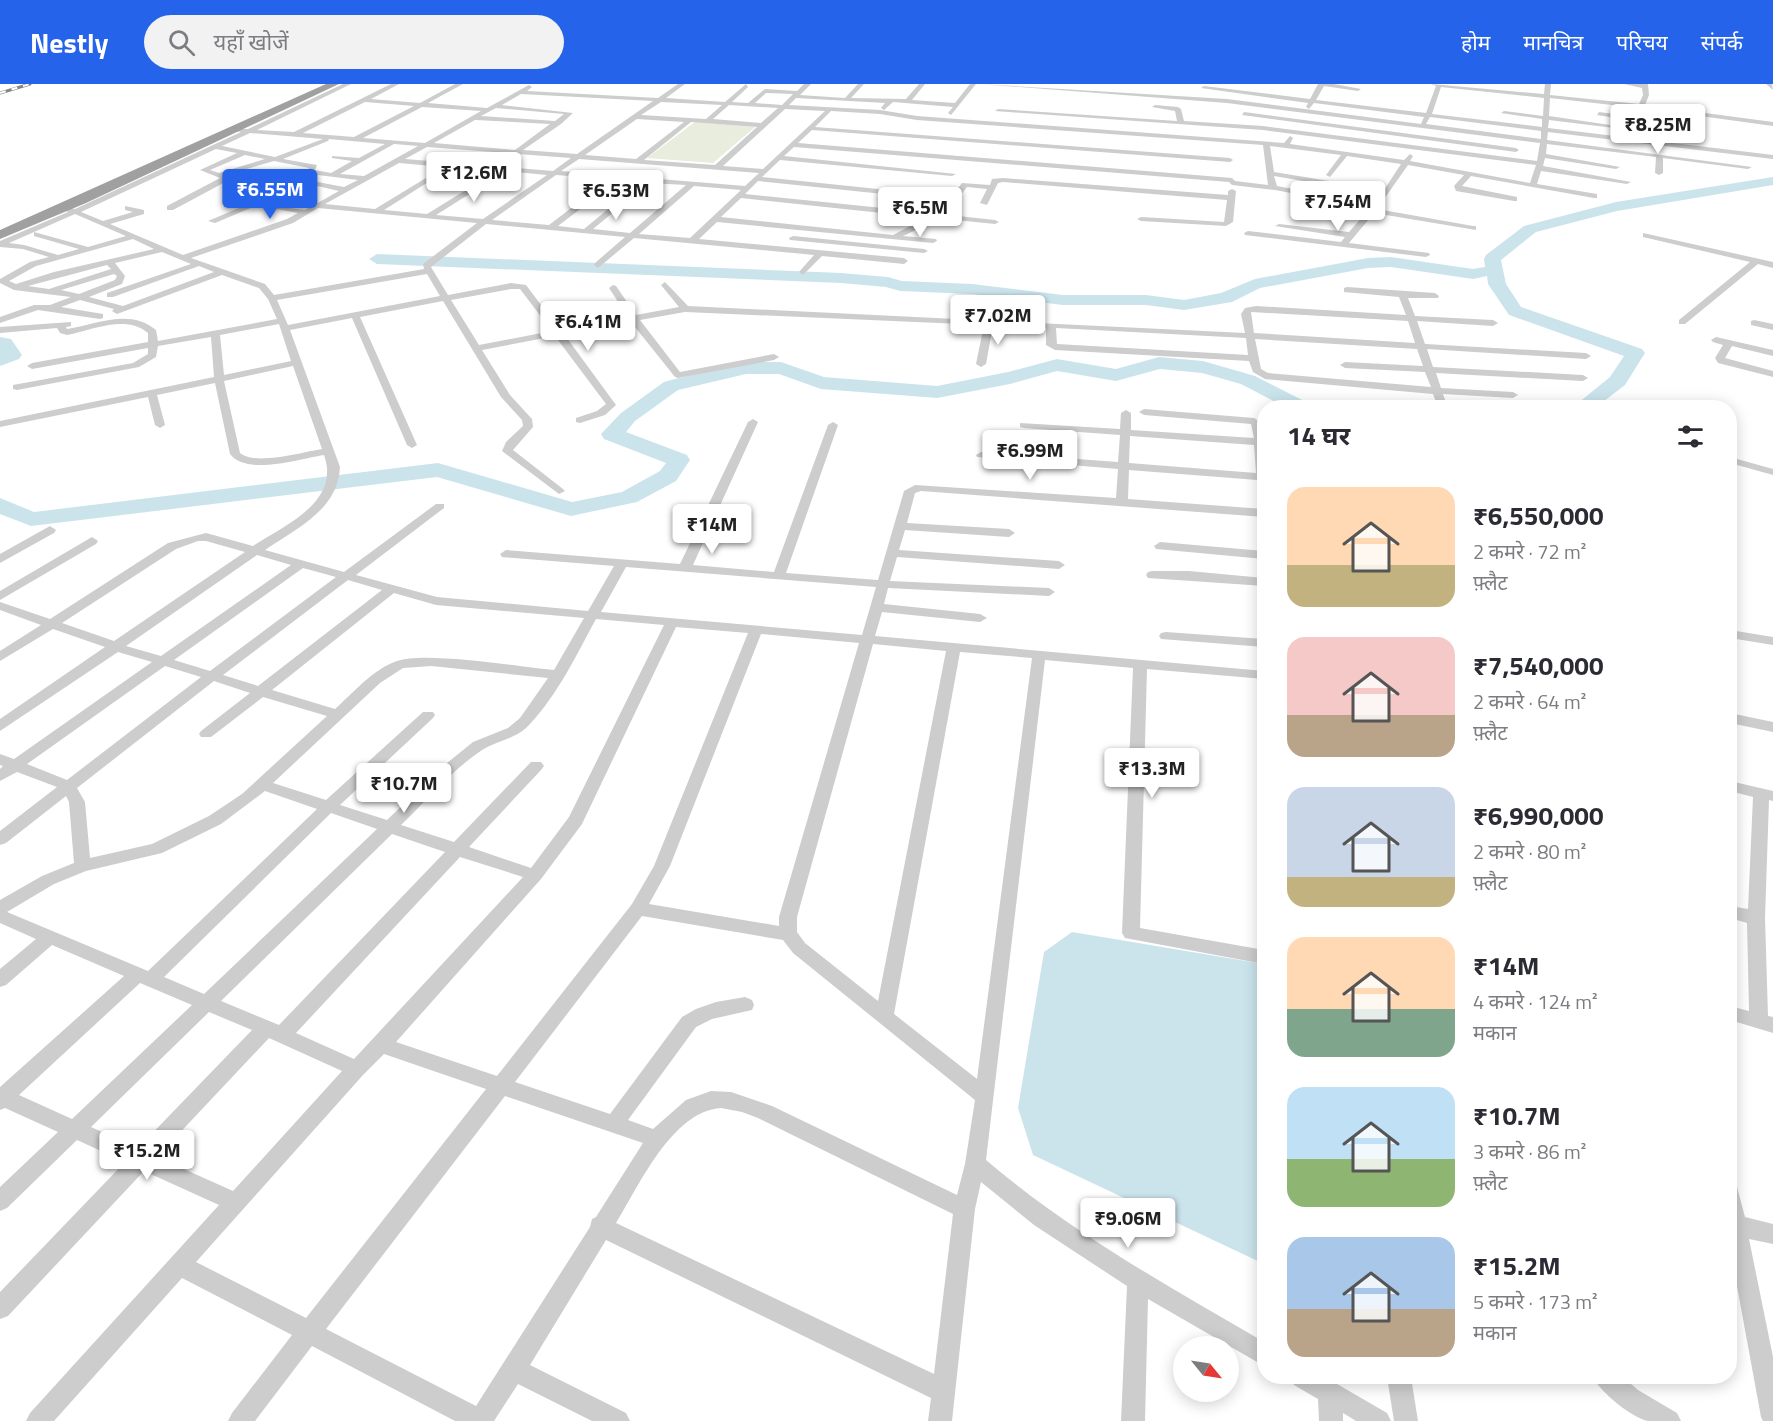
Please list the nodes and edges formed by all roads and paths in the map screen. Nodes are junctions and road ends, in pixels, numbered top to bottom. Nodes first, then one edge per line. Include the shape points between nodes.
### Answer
1 (322, 84) edge
2 (334, 84) edge
3 (348, 84) edge
4 (396, 84) edge
5 (460, 84) edge
6 (534, 84) edge
7 (682, 84) edge
8 (770, 84) edge
9 (808, 84) edge
10 (861, 84) edge
11 (922, 84) edge
12 (973, 84) edge
13 (982, 84) edge
14 (1086, 84) edge
15 (1093, 84) edge
16 (1437, 84) edge
17 (1627, 84) edge
18 (1769, 84) edge
19 (734, 85) edge
20 (794, 85) edge
21 (1547, 85) edge
22 (1645, 85) edge
23 (1014, 86) junction
24 (1321, 86) edge
25 (1138, 87) junction
26 (1559, 87) dead end
27 (1773, 88) edge
28 (1307, 89) dead end
29 (1358, 89) dead end
30 (1204, 91) edge
31 (520, 92) junction
32 (786, 92) junction
33 (670, 93) junction
34 (797, 95) junction
35 (1008, 95) dead end
36 (1636, 95) dead end
37 (1139, 96) junction
38 (1368, 96) dead end
39 (1547, 96) junction
40 (1646, 96) junction
41 (662, 99) junction
42 (364, 100) junction
43 (846, 100) junction
44 (891, 100) junction
45 (1312, 100) junction
46 (908, 101) junction
47 (1227, 101) junction
48 (727, 102) junction
49 (1003, 103) dead end
50 (1422, 103) dead end
51 (422, 104) junction
52 (1432, 104) junction
53 (749, 105) junction
54 (957, 105) junction
55 (1034, 105) dead end
56 (1444, 105) dead end
57 (1148, 106) dead end
58 (1535, 106) dead end
59 (1641, 106) junction
60 (492, 108) junction
61 (782, 108) junction
62 (1547, 108) junction
63 (1558, 109) dead end
64 (1668, 110) junction
65 (828, 111) junction
66 (998, 111) junction
67 (1306, 111) junction
68 (880, 112) junction
69 (1030, 112) junction
70 (1500, 112) dead end
71 (1138, 113) junction
72 (1591, 113) dead end
73 (1244, 114) dead end
74 (1428, 114) junction
75 (637, 117) junction
76 (476, 118) junction
77 (1546, 118) junction
78 (1635, 118) dead end
79 (690, 120) junction
80 (946, 120) junction
81 (708, 121) junction
82 (1299, 122) junction
83 (1760, 122) junction
84 (559, 123) junction
85 (990, 123) junction
86 (1181, 123) junction
87 (1773, 124) edge
88 (762, 125) junction
89 (1225, 125) junction
90 (1423, 125) junction
91 (1037, 126) junction
92 (1614, 126) dead end
93 (809, 128) junction
94 (1545, 128) junction
95 (236, 130) junction
96 (251, 131) junction
97 (1294, 132) junction
98 (1773, 132) edge
99 (884, 134) junction
100 (1137, 134) junction
101 (294, 135) junction
102 (912, 135) junction
103 (1419, 136) junction
104 (935, 137) junction
105 (332, 138) junction
106 (1698, 138) dead end
107 (355, 140) junction
108 (966, 140) junction
109 (1544, 140) junction
110 (366, 141) junction
111 (878, 141) junction
112 (991, 141) junction
113 (1229, 141) junction
114 (393, 142) junction
115 (905, 144) junction
116 (1028, 144) junction
117 (1266, 144) junction
118 (428, 145) junction
119 (792, 145) junction
120 (1286, 145) junction
121 (932, 146) junction
122 (1045, 146) junction
123 (216, 147) junction
124 (1414, 147) junction
125 (960, 148) junction
126 (300, 150) junction
127 (517, 151) junction
128 (870, 151) junction
129 (1523, 151) dead end
130 (245, 152) junction
131 (321, 152) dead end
132 (880, 152) junction
133 (1137, 153) junction
134 (1533, 153) dead end
135 (897, 154) junction
136 (1345, 154) junction
137 (333, 155) junction
138 (580, 155) junction
139 (1543, 155) junction
140 (1660, 155) junction
141 (922, 156) junction
142 (1773, 157) edge
143 (275, 158) junction
144 (778, 158) junction
145 (953, 158) junction
146 (360, 160) junction
147 (639, 160) junction
148 (1230, 160) junction
149 (979, 161) junction
150 (398, 162) junction
151 (825, 162) junction
152 (1407, 163) junction
153 (1023, 164) junction
154 (451, 165) junction
155 (1036, 165) junction
156 (867, 166) junction
157 (1052, 166) junction
158 (1540, 166) junction
159 (717, 167) junction
160 (1616, 167) dead end
161 (1748, 167) dead end
162 (505, 169) junction
163 (315, 170) junction
164 (818, 170) dead end
165 (908, 170) junction
166 (765, 171) junction
167 (556, 173) junction
168 (860, 173) dead end
169 (1139, 173) junction
170 (1269, 173) junction
171 (1659, 173) dead end
172 (952, 174) dead end
173 (1469, 174) junction
174 (220, 175) junction
175 (332, 175) junction
176 (1330, 175) dead end
177 (617, 177) junction
178 (811, 177) dead end
179 (902, 177) dead end
180 (367, 179) junction
181 (757, 179) junction
182 (298, 180) junction
183 (648, 180) junction
184 (852, 180) dead end
185 (1018, 180) junction
186 (1627, 182) dead end
187 (693, 183) junction
188 (1044, 183) junction
189 (804, 184) junction
190 (896, 184) dead end
191 (1232, 184) junction
192 (1533, 186) junction
193 (992, 187) junction
194 (748, 188) junction
195 (845, 188) junction
196 (1275, 188) junction
197 (285, 190) junction
198 (346, 190) junction
199 (1139, 191) junction
200 (890, 192) junction
201 (1386, 193) junction
202 (1196, 195) junction
203 (739, 196) junction
204 (1594, 196) dead end
205 (954, 198) dead end
206 (1231, 198) junction
207 (1514, 199) dead end
208 (984, 203) dead end
209 (1194, 204) dead end
210 (318, 206) junction
211 (128, 208) dead end
212 (170, 208) dead end
213 (1372, 208) junction
214 (69, 209) junction
215 (1139, 209) dead end
216 (377, 211) junction
217 (306, 212) junction
218 (1181, 212) dead end
219 (924, 213) junction
220 (85, 215) junction
221 (429, 216) junction
222 (1230, 216) junction
223 (715, 219) junction
224 (212, 221) dead end
225 (484, 222) junction
226 (995, 222) dead end
227 (104, 223) junction
228 (0, 225) edge
229 (766, 225) junction
230 (1279, 226) dead end
231 (550, 228) junction
232 (802, 228) junction
233 (1473, 228) dead end
234 (586, 231) junction
235 (759, 232) dead end
236 (1248, 233) dead end
237 (38, 234) junction
238 (0, 235) edge
239 (1351, 235) junction
240 (1646, 235) dead end
241 (136, 236) junction
242 (633, 236) junction
243 (894, 237) junction
244 (793, 238) junction
245 (752, 240) dead end
246 (933, 240) dead end
247 (692, 241) junction
248 (11, 245) junction
249 (0, 246) edge
250 (1342, 246) junction
251 (745, 247) junction
252 (87, 249) junction
253 (164, 249) junction
254 (782, 250) junction
255 (924, 251) dead end
256 (820, 253) junction
257 (1426, 255) dead end
258 (58, 257) junction
259 (183, 258) junction
260 (904, 261) dead end
261 (1757, 261) junction
262 (200, 263) junction
263 (1773, 265) edge
264 (428, 266) junction
265 (598, 266) dead end
266 (113, 267) junction
267 (224, 271) junction
268 (803, 272) dead end
269 (665, 285) dead end
270 (14, 287) junction
271 (613, 288) dead end
272 (1347, 290) dead end
273 (0, 292) edge
274 (45, 292) junction
275 (1403, 295) junction
276 (1435, 296) dead end
277 (82, 297) junction
278 (272, 298) junction
279 (93, 300) junction
280 (446, 300) junction
281 (51, 308) junction
282 (125, 309) junction
283 (685, 309) junction
284 (355, 315) junction
285 (100, 316) junction
286 (633, 318) junction
287 (1412, 318) junction
288 (0, 320) edge
289 (989, 322) junction
290 (1682, 322) dead end
291 (1493, 323) dead end
292 (1754, 323) dead end
293 (283, 324) junction
294 (60, 325) junction
295 (1051, 325) junction
296 (1773, 327) edge
297 (0, 330) edge
298 (555, 333) junction
299 (215, 334) junction
300 (1250, 336) junction
301 (1716, 340) dead end
302 (1729, 343) junction
303 (152, 345) junction
304 (1422, 345) junction
305 (476, 348) junction
306 (1773, 353) edge
307 (1586, 356) dead end
308 (774, 357) dead end
309 (1254, 358) junction
310 (296, 363) junction
311 (981, 364) dead end
312 (1346, 365) dead end
313 (32, 366) dead end
314 (1430, 369) junction
315 (1773, 374) edge
316 (1583, 378) dead end
317 (219, 379) junction
318 (17, 387) dead end
319 (1437, 391) junction
320 (152, 393) junction
321 (1513, 395) dead end
322 (1440, 400) edge
323 (1144, 412) dead end
324 (1126, 413) dead end
325 (580, 420) dead end
326 (753, 422) dead end
327 (0, 424) edge
328 (1257, 424) edge
329 (160, 425) dead end
330 (833, 425) dead end
331 (1024, 425) dead end
332 (1125, 432) junction
333 (1257, 442) edge
334 (412, 446) dead end
335 (328, 451) junction
336 (981, 455) dead end
337 (1737, 462) edge
338 (1124, 465) junction
339 (1773, 472) edge
340 (1257, 477) edge
341 (560, 491) dead end
342 (1122, 503) junction
343 (440, 506) dead end
344 (1257, 513) edge
345 (899, 526) junction
346 (50, 530) dead end
347 (1010, 533) dead end
348 (92, 541) dead end
349 (1160, 546) dead end
350 (256, 551) junction
351 (892, 553) junction
352 (506, 554) dead end
353 (1257, 554) edge
354 (0, 559) edge
355 (622, 563) junction
356 (299, 565) junction
357 (1059, 565) dead end
358 (685, 568) junction
359 (1152, 575) dead end
360 (779, 576) junction
361 (346, 577) junction
362 (1257, 581) edge
363 (883, 584) junction
364 (390, 590) junction
365 (1049, 592) dead end
366 (0, 596) edge
367 (0, 606) edge
368 (876, 607) junction
369 (594, 615) junction
370 (980, 618) dead end
371 (672, 622) junction
372 (52, 624) junction
373 (756, 629) junction
374 (1737, 635) edge
375 (1167, 636) dead end
376 (867, 639) junction
377 (1773, 641) edge
378 (1257, 642) edge
379 (117, 647) junction
380 (954, 647) junction
381 (1039, 655) junction
382 (0, 657) edge
383 (162, 660) junction
384 (1140, 664) junction
385 (1257, 674) edge
386 (212, 675) junction
387 (558, 675) junction
388 (261, 691) junction
389 (338, 715) junction
390 (428, 715) dead end
391 (1737, 719) edge
392 (0, 726) edge
393 (1773, 727) edge
394 (206, 734) dead end
395 (7, 762) edge
396 (536, 766) dead end
397 (0, 776) edge
398 (262, 785) junction
399 (68, 786) junction
400 (1737, 788) edge
401 (1767, 795) edge
402 (328, 807) junction
403 (390, 827) junction
404 (0, 839) edge
405 (457, 850) junction
406 (83, 866) junction
407 (535, 876) junction
408 (0, 908) edge
409 (638, 909) junction
410 (1737, 914) edge
411 (0, 916) edge
412 (1756, 918) junction
413 (788, 934) junction
414 (50, 938) junction
415 (1257, 956) edge
416 (145, 976) junction
417 (0, 980) edge
418 (207, 1003) junction
419 (745, 1005) dead end
420 (885, 1015) junction
421 (1737, 1015) edge
422 (1766, 1023) edge
423 (274, 1032) junction
424 (381, 1045) junction
425 (356, 1069) junction
426 (500, 1086) junction
427 (986, 1097) junction
428 (1, 1098) edge
429 (614, 1124) junction
430 (74, 1130) junction
431 (657, 1139) junction
432 (141, 1160) junction
433 (975, 1164) junction
434 (0, 1201) edge
435 (235, 1202) junction
436 (964, 1209) junction
437 (600, 1226) junction
438 (1737, 1226) edge
439 (1773, 1234) edge
440 (1737, 1244) edge
441 (178, 1264) junction
442 (1138, 1279) junction
443 (0, 1308) edge
444 (309, 1332) junction
445 (1257, 1351) edge
446 (515, 1370) junction
447 (1314, 1384) edge
448 (1400, 1384) edge
449 (1613, 1384) edge
450 (945, 1392) junction
451 (1330, 1394) junction
452 (1773, 1417) edge
453 (38, 1421) edge
454 (240, 1421) edge
455 (480, 1421) edge
456 (618, 1421) edge
457 (940, 1421) edge
458 (1133, 1421) edge
459 (1331, 1421) edge
460 (1379, 1421) edge
461 (1406, 1421) edge
462 (1669, 1421) edge

1 - 228 highway via 101,186
2 - 95 highway
3 - 96 street
4 - 42 street
5 - 51 street
6 - 31 street
7 - 33 street
8 - 20 street
9 - 34 street
10 - 43 street
11 - 46 street
12 - 54 street
13 - 23 street
14 - 15 street
15 - 25 street
16 - 39 street
16 - 52 street
17 - 22 street
18 - 27 street
19 - 48 street via 749,86
20 - 32 street
21 - 26 street
21 - 39 street
22 - 40 street
23 - 35 street
23 - 37 street
24 - 28 street
24 - 29 street
24 - 38 street
24 - 45 street
25 - 30 street
25 - 37 street
30 - 37 street
30 - 45 street
30 - 47 street
31 - 41 street
31 - 60 street
32 - 34 street
32 - 53 street via 765,91
33 - 41 street
33 - 48 street via 706,94 710,99
34 - 43 street
34 - 61 street
36 - 40 street
37 - 71 street
39 - 59 street
39 - 62 street
40 - 59 street
41 - 48 street
41 - 75 street
42 - 51 street
42 - 101 street
43 - 44 street
44 - 46 street
44 - 68 street
45 - 67 street
45 - 74 street
46 - 54 street
47 - 67 street
47 - 89 street
48 - 53 street
48 - 81 street
49 - 66 street
50 - 52 street
51 - 60 street
51 - 107 street
52 - 56 street
52 - 74 street
53 - 61 street
54 - 80 street
55 - 69 street
57 - 86 street via 1178,109
58 - 62 street
59 - 64 street
60 - 76 street
60 - 84 street via 570,113
61 - 65 street
61 - 88 street
62 - 63 street
62 - 77 street
64 - 83 street
64 - 106 street via 1665,132
65 - 68 street
65 - 93 street
66 - 69 street
66 - 85 street
67 - 82 street
67 - 90 street
68 - 80 street
69 - 71 street
70 - 77 street
71 - 86 street
71 - 100 street
72 - 78 street
73 - 82 street
74 - 90 street
74 - 94 street
75 - 79 street
75 - 138 street
76 - 84 street
76 - 118 street
77 - 92 street
77 - 94 street
79 - 81 street
79 - 147 street
80 - 85 street
80 - 104 street
81 - 88 street
82 - 97 street
82 - 103 street
83 - 87 street
83 - 98 street via 1760,129
84 - 127 street
85 - 91 street
86 - 89 street
88 - 159 street
89 - 97 street
89 - 113 street
90 - 103 street
90 - 109 street
91 - 100 street
91 - 116 street
93 - 99 street
93 - 119 street
94 - 109 street
94 - 142 street
95 - 96 street
95 - 214 highway
96 - 101 street
96 - 123 street
97 - 120 street
97 - 124 street
99 - 102 street
99 - 111 street
100 - 113 street
100 - 133 street
101 - 105 street
102 - 104 street
102 - 115 street
103 - 124 street
103 - 129 street
104 - 108 street
104 - 121 street
105 - 107 street
105 - 126 street
107 - 110 street
108 - 112 street
108 - 125 street
109 - 139 street
109 - 140 street
110 - 114 street
110 - 137 street
111 - 115 street
111 - 128 street
112 - 116 street
112 - 149 street
113 - 117 street
113 - 148 street
114 - 118 street
114 - 146 street
115 - 121 street
115 - 135 street
116 - 122 street
117 - 120 street
117 - 170 street
118 - 127 street
118 - 150 street
119 - 128 street
119 - 144 street
120 - 136 street
121 - 125 street
121 - 141 street
122 - 133 street
122 - 155 street
123 - 130 street
123 - 214 street
124 - 152 street
124 - 158 street
125 - 145 street
126 - 131 street
126 - 143 street
127 - 138 street
128 - 132 street
130 - 143 street
130 - 174 street via 204,171
132 - 135 street
132 - 156 street
133 - 148 street
133 - 169 street
134 - 139 street
135 - 141 street
136 - 152 street
136 - 176 street
137 - 146 street
137 - 163 street
138 - 147 street
138 - 167 street
139 - 158 street
139 - 160 street
140 - 161 street
140 - 171 street
141 - 145 street
141 - 165 street
143 - 163 street
143 - 174 street
144 - 151 street
144 - 166 street
145 - 149 street
146 - 150 street
146 - 175 street
147 - 159 street
148 - 191 street
149 - 153 street
150 - 154 street
150 - 180 street
151 - 156 street
151 - 164 street
152 - 173 street
152 - 201 street
153 - 155 street
153 - 185 street
154 - 162 street
154 - 216 street
155 - 157 street
156 - 165 street
156 - 168 street
157 - 169 street
157 - 188 street
158 - 186 street
158 - 192 street
159 - 166 street
162 - 167 street
162 - 221 street
163 - 175 street
163 - 182 street
165 - 172 street
165 - 179 street
166 - 181 street
167 - 177 street
167 - 225 street
169 - 191 street
169 - 199 street
170 - 196 street
170 - 201 street
173 - 192 street
173 - 207 street via 1459,189
174 - 212 street via 226,178
175 - 180 street
177 - 183 street
177 - 231 street
178 - 189 street
180 - 198 street
181 - 189 street
181 - 194 street
182 - 197 street
182 - 198 street
183 - 187 street
183 - 234 street
184 - 195 street
185 - 188 street
185 - 193 street via 998,180
187 - 194 street
187 - 242 street
188 - 199 street
189 - 195 street
190 - 200 street
191 - 196 street
191 - 199 street
191 - 206 street
192 - 204 street
193 - 205 street via 965,185
193 - 208 street
194 - 203 street
195 - 200 street
196 - 213 street
197 - 217 street via 297,194 275,208
197 - 224 street
198 - 210 street
199 - 202 street via 1172,198
200 - 219 street via 936,197
201 - 213 street
202 - 206 street
202 - 209 street
203 - 219 street
203 - 223 street
206 - 222 street
210 - 216 street
210 - 217 street
211 - 227 street via 141,212
213 - 233 street
213 - 239 street
214 - 220 street
214 - 238 highway
214 - 249 street
215 - 222 street via 1141,223 1221,225 1229,222
216 - 221 street
217 - 259 street
218 - 222 street
219 - 226 street
219 - 243 street via 915,227
220 - 227 street
220 - 237 street
221 - 225 street
223 - 229 street
223 - 247 street
225 - 231 street
225 - 264 street
227 - 241 street
229 - 232 street
229 - 235 street
230 - 239 street
231 - 234 street
232 - 243 street
232 - 244 street
234 - 242 street
236 - 250 street
237 - 248 street
237 - 252 street
239 - 250 street
240 - 261 street
241 - 252 street
241 - 253 street
242 - 247 street
242 - 265 street
243 - 246 street
244 - 254 street
244 - 255 street
245 - 251 street
247 - 251 street
248 - 249 street
248 - 258 street
250 - 257 street
251 - 254 street
252 - 258 street
253 - 259 street
253 - 266 street
254 - 256 street
256 - 260 street
256 - 268 street
258 - 270 street via 26,267 2,281
259 - 262 street
261 - 263 street
261 - 290 street
262 - 267 street
262 - 279 street
264 - 278 street
264 - 280 street
266 - 270 street via 57,274
266 - 274 street
266 - 277 street via 122,276 119,282
267 - 278 street via 262,286
267 - 282 street
269 - 283 street
270 - 273 street
270 - 274 street
271 - 286 street
272 - 275 street
274 - 277 street
275 - 276 street
275 - 287 street
277 - 279 street
277 - 281 street
278 - 293 street
279 - 282 street
280 - 284 street
280 - 298 street via 523,287
280 - 305 street
281 - 285 street
281 - 288 street via 37,306
282 - 285 street
283 - 286 street
283 - 289 street
284 - 293 street
284 - 334 street
285 - 294 street
286 - 298 street
286 - 308 street via 678,375
287 - 291 street
287 - 300 street via 1250,309 1246,314
287 - 304 street
289 - 295 street
289 - 311 street
292 - 296 street
293 - 299 street
293 - 310 street
294 - 297 street
294 - 303 street via 67,332 136,322 153,332
295 - 300 street
295 - 309 street via 1055,347
298 - 305 street
298 - 325 street via 611,405
299 - 303 street
299 - 317 street
300 - 304 street
300 - 309 street
301 - 302 street
302 - 306 street
302 - 315 street via 1721,361
303 - 313 street
303 - 318 street via 153,356 143,363
304 - 307 street
304 - 314 street
305 - 341 street via 506,397 527,419 528,427 507,451
309 - 319 street via 1256,370 1265,376
310 - 317 street
310 - 335 street
312 - 314 street
314 - 316 street
314 - 319 street
317 - 320 street
317 - 335 street via 238,458 252,463
319 - 321 street
319 - 322 street
320 - 327 street
320 - 329 street
323 - 328 street
324 - 332 street
326 - 358 street
330 - 360 street
331 - 332 street
332 - 333 street
332 - 338 street
335 - 350 street via 334,475 319,507
336 - 338 street
337 - 339 street
338 - 340 street
338 - 342 street
342 - 344 street
342 - 345 street via 919,487 910,491
343 - 361 street
345 - 347 street
345 - 351 street
346 - 354 street
348 - 366 street
349 - 353 street
350 - 356 street
350 - 372 street via 206,537 185,541
350 - 379 street
351 - 357 street
351 - 363 street
352 - 355 street
355 - 358 street
355 - 369 street
356 - 361 street
356 - 383 street
358 - 360 street
359 - 362 street
360 - 363 street
361 - 364 street
361 - 386 street
363 - 365 street
363 - 368 street
364 - 369 street via 435,601
364 - 388 street
367 - 372 street
368 - 370 street
368 - 376 street
369 - 371 street
369 - 387 street
371 - 373 street
371 - 407 street via 576,820
372 - 379 street
372 - 382 street
373 - 376 street
373 - 409 street via 662,866
374 - 377 street
375 - 378 street
376 - 380 street
376 - 413 street via 788,917
379 - 383 street
379 - 392 street
380 - 381 street
380 - 420 street
381 - 384 street
381 - 427 street
383 - 386 street
383 - 395 street
384 - 385 street
384 - 415 street via 1131,933
386 - 388 street
386 - 399 street
387 - 389 street via 431,662 400,664 375,680
387 - 403 street via 520,727 467,754
388 - 389 street
388 - 394 street
389 - 398 street
390 - 402 street
391 - 393 street
395 - 397 street
395 - 399 street
396 - 405 street
398 - 402 street
398 - 406 street via 215,820 165,845
399 - 404 street
399 - 406 street via 77,802
400 - 401 street
401 - 412 street
402 - 403 street
402 - 416 street
403 - 405 street
403 - 418 street
405 - 407 street
405 - 423 street
406 - 408 street via 48,880
407 - 424 street
409 - 413 street
409 - 426 street
410 - 412 street
411 - 414 street
412 - 422 street
413 - 420 street via 798,948
414 - 416 street
414 - 417 street
416 - 418 street
416 - 428 street
418 - 423 street
418 - 430 street
419 - 429 street via 714,1009 689,1022
420 - 427 street
421 - 422 street
423 - 425 street
423 - 432 street
424 - 425 street
424 - 426 street
425 - 435 street
426 - 429 street
426 - 444 street
427 - 433 street
428 - 430 street
429 - 431 street
430 - 432 street
430 - 434 street
431 - 436 street via 680,1114 700,1103 721,1099 787,1124
431 - 437 street
432 - 435 street
432 - 443 street
433 - 436 street
433 - 442 street via 1038,1214
435 - 441 street
436 - 450 street
437 - 446 street
437 - 450 street
438 - 439 street
440 - 452 street
441 - 444 street
441 - 453 street
442 - 445 street
442 - 458 street
444 - 454 street
444 - 455 street
446 - 455 street
446 - 456 street
447 - 451 street
448 - 461 street
449 - 462 street
450 - 457 street
451 - 459 street
451 - 460 street

